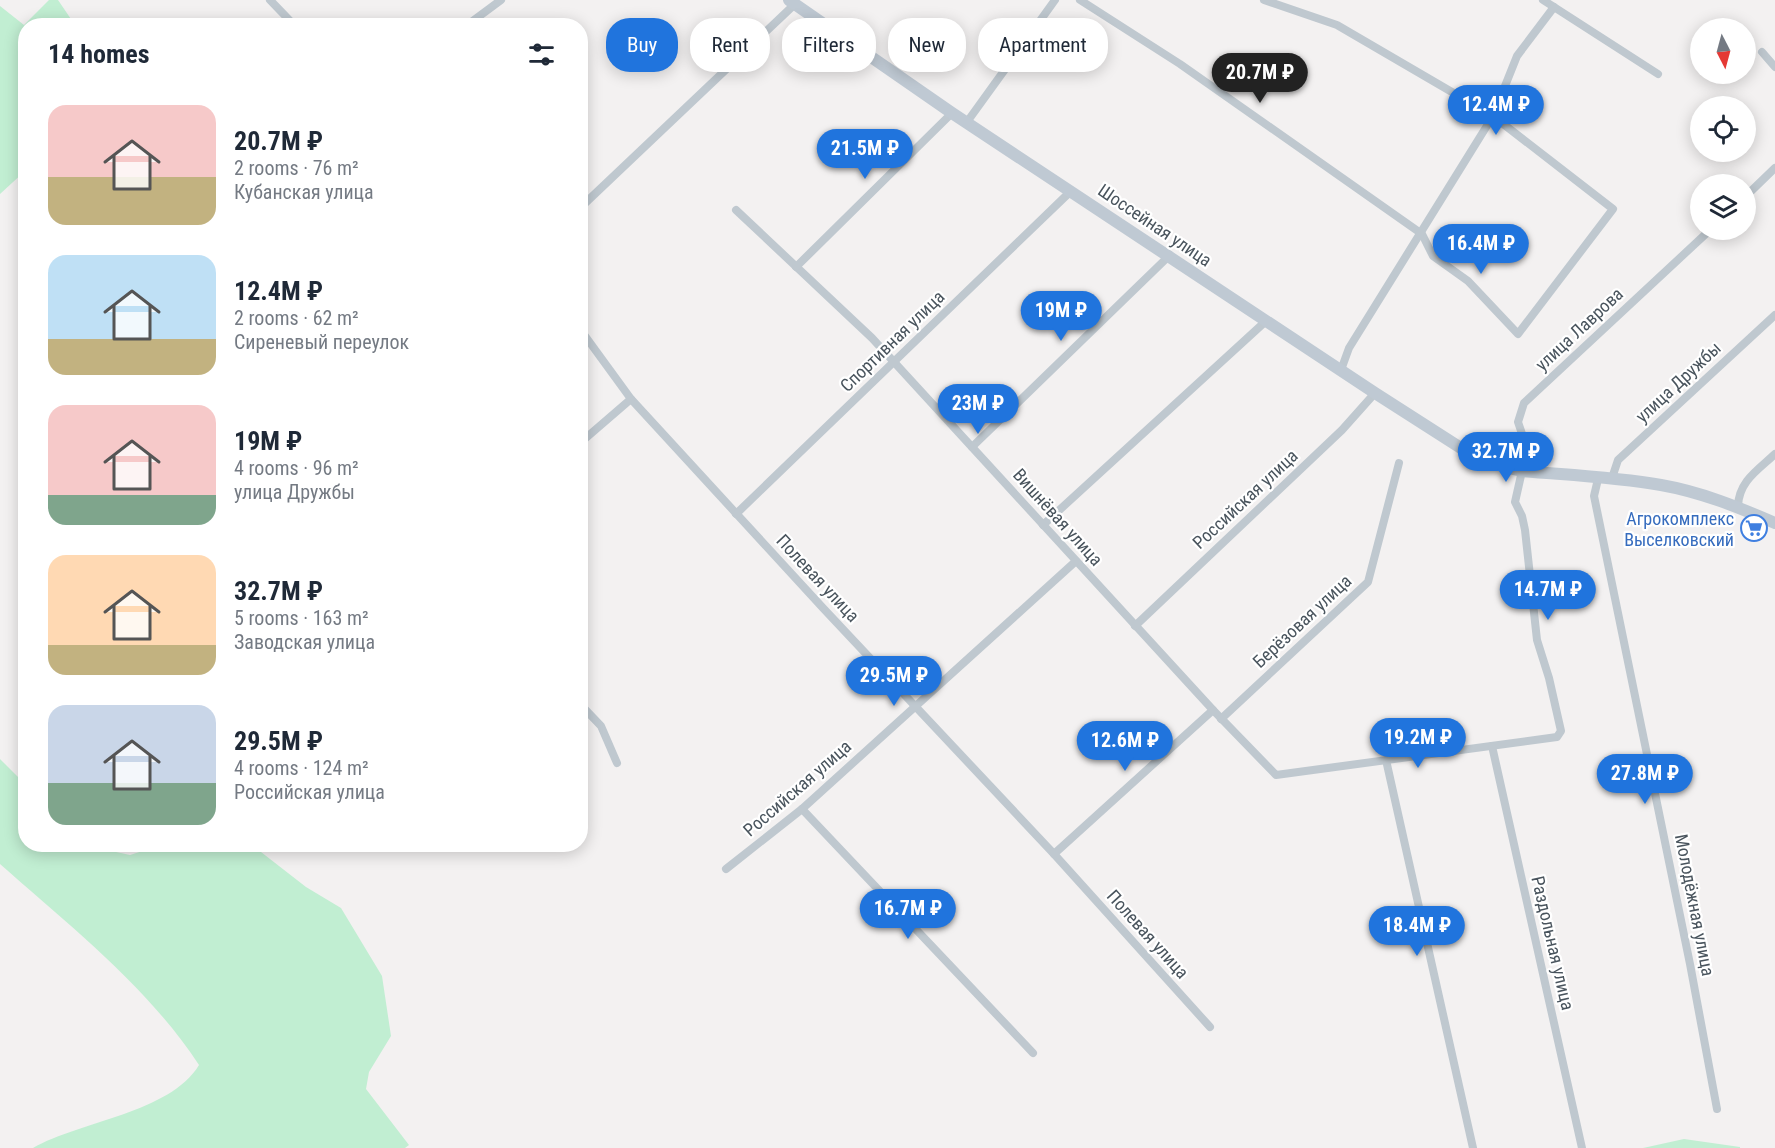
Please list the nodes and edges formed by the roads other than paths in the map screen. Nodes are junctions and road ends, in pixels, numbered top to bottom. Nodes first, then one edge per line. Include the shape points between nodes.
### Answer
1 (270, 0) edge
2 (501, 0) edge
3 (1056, 0) edge
4 (1080, 0) edge
5 (1264, 0) edge
6 (1543, 0) edge
7 (792, 2) edge
8 (1554, 7) junction
9 (287, 18) edge
10 (477, 18) edge
11 (1762, 52) dead end
12 (1775, 67) edge
13 (1658, 74) dead end
14 (952, 113) junction
15 (1493, 116) junction
16 (967, 122) junction
17 (1775, 168) edge
18 (1756, 186) edge
19 (1071, 191) junction
20 (588, 200) edge
21 (736, 210) dead end
22 (1422, 234) junction
23 (1699, 240) edge
24 (1170, 255) junction
25 (796, 267) junction
26 (1775, 315) edge
27 (1266, 321) junction
28 (588, 340) edge
29 (895, 362) junction
30 (1341, 369) junction
31 (1375, 393) junction
32 (631, 399) junction
33 (588, 436) edge
34 (972, 447) junction
35 (1775, 454) edge
36 (1399, 463) dead end
37 (1528, 472) junction
38 (1598, 478) junction
39 (1612, 478) junction
40 (1738, 506) junction
41 (736, 513) junction
42 (1775, 523) edge
43 (1043, 525) junction
44 (1076, 561) junction
45 (1135, 626) junction
46 (915, 706) junction
47 (1213, 710) junction
48 (588, 712) edge
49 (1221, 719) junction
50 (1492, 746) junction
51 (1386, 760) junction
52 (617, 763) dead end
53 (802, 809) junction
54 (1054, 854) junction
55 (726, 869) dead end
56 (1210, 1027) dead end
57 (1033, 1053) dead end
58 (1717, 1109) dead end
59 (1473, 1148) edge
60 (1582, 1148) edge

1 - 9 street
2 - 10 street
3 - 16 street
4 - 22 street via 1180,64
5 - 15 street via 1337,25
6 - 8 street
7 - 14 main road, Шоссейная улица
7 - 20 street
8 - 13 street
8 - 15 street via 1517,56
11 - 12 street
14 - 16 main road, Шоссейная улица
14 - 25 street
15 - 22 street
15 - 22 street via 1613,209 1518,334 1468,281 1432,256
16 - 19 main road, Шоссейная улица
17 - 18 street
19 - 24 main road, Шоссейная улица
19 - 29 street, Спортивная улица
21 - 25 street, Вишнёвая улица
22 - 30 street via 1350,348
23 - 37 street, улица Лаврова via 1524,403 1518,422
24 - 27 main road, Шоссейная улица
24 - 34 street
25 - 29 street, Вишнёвая улица
26 - 39 street, улица Дружбы via 1618,460
27 - 30 main road, Шоссейная улица
27 - 43 street
28 - 32 street, Полевая улица
29 - 34 street, Вишнёвая улица
29 - 41 street, Спортивная улица
30 - 31 main road, Шоссейная улица
31 - 37 main road, Шоссейная улица via 1464,450
31 - 45 street, Российская улица via 1342,430
32 - 33 street
32 - 41 street, Полевая улица
34 - 43 street, Вишнёвая улица
35 - 40 street via 1745,482 1738,492
36 - 49 street, Берёзовая улица via 1368,582
37 - 38 main road, Шоссейная улица
37 - 50 street via 1515,502 1525,530 1537,640 1561,731 1557,737
38 - 39 main road, Шоссейная улица
38 - 58 street, Молодёжная улица via 1594,496
39 - 40 main road, Шоссейная улица via 1662,485
40 - 42 main road, Шоссейная улица
41 - 46 street, Полевая улица
43 - 44 street, Вишнёвая улица
44 - 45 street, Вишнёвая улица
44 - 46 street, Российская улица
45 - 47 street, Вишнёвая улица
46 - 53 street, Российская улица
46 - 54 street, Полевая улица
47 - 49 street, Вишнёвая улица
47 - 54 street
48 - 52 street via 602,726
49 - 51 street, Вишнёвая улица via 1276,775
50 - 51 street
50 - 60 street, Раздольная улица
51 - 59 street
53 - 55 street, Российская улица
53 - 57 street
54 - 56 street, Полевая улица

